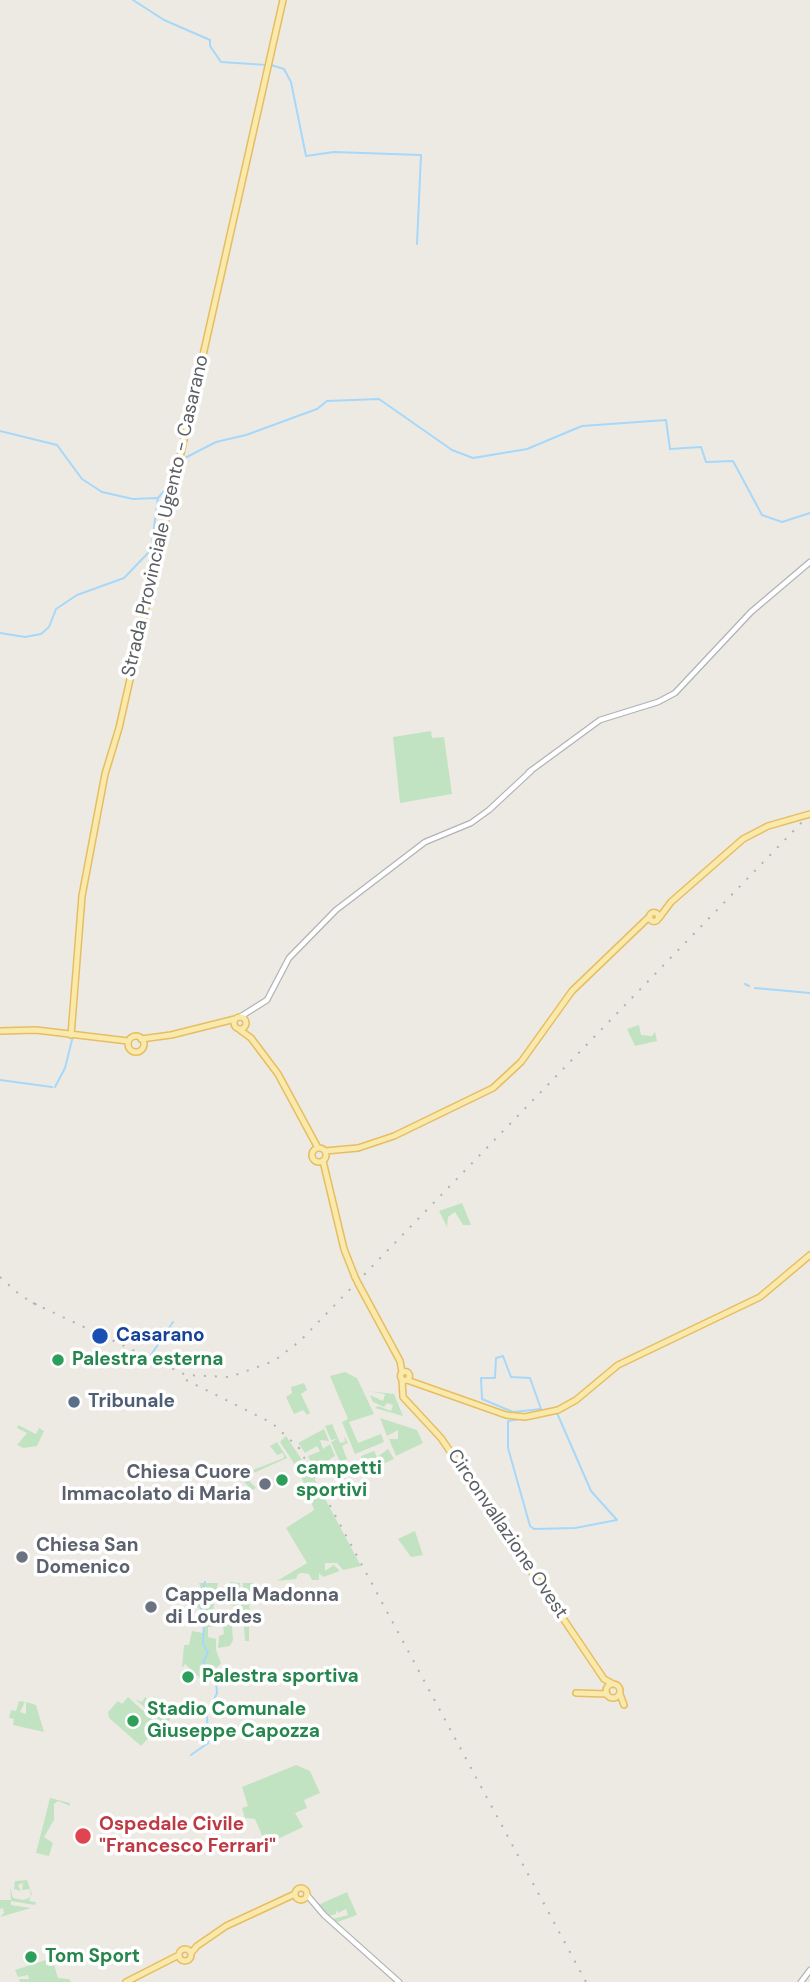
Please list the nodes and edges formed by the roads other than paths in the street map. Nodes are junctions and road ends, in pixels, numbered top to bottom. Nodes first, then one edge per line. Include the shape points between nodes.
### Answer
1 (283, 0) edge
2 (810, 562) edge
3 (810, 814) edge
4 (240, 1023) junction
5 (0, 1031) edge
6 (71, 1035) dead end
7 (157, 1038) junction
8 (141, 1039) junction
9 (109, 1041) junction
10 (128, 1041) junction
11 (144, 1046) junction
12 (129, 1048) junction
13 (320, 1155) junction
14 (810, 1255) edge
15 (405, 1378) junction
16 (608, 1688) junction
17 (576, 1693) dead end
18 (300, 1897) joint
19 (189, 1951) junction
20 (180, 1957) junction
21 (810, 1970) edge
22 (126, 1982) edge
23 (399, 1982) edge
24 (801, 1982) edge

1 - 6 main road, Strada Provinciale Ugento - Casarano via 105,774 82,896
2 - 4 main road via 751,612 675,693 600,720 525,775 505,799 471,823 425,842 336,910 296,950 273,992
3 - 13 main road via 756,831 671,902 572,991 521,1062 493,1088 394,1136
4 - 7 main road
4 - 13 main road, Circonvallazione Ovest via 291,1095
5 - 9 main road via 50,1032
7 - 8 main road
7 - 11 main road
8 - 10 main road
8 - 11 main road
9 - 10 main road
9 - 12 main road
10 - 12 main road
11 - 12 main road via 136,1052
13 - 15 main road, Circonvallazione Ovest, bridge via 346,1257
14 - 15 main road via 760,1297 618,1365 558,1410 512,1416
15 - 16 main road, Circonvallazione Ovest via 403,1397 441,1438
16 - 16 main road via 619,1687 621,1699
16 - 17 main road
18 - 19 main road via 226,1926
18 - 23 main road
19 - 20 main road via 181,1950
19 - 20 main road via 188,1960
20 - 22 main road
21 - 24 main road

